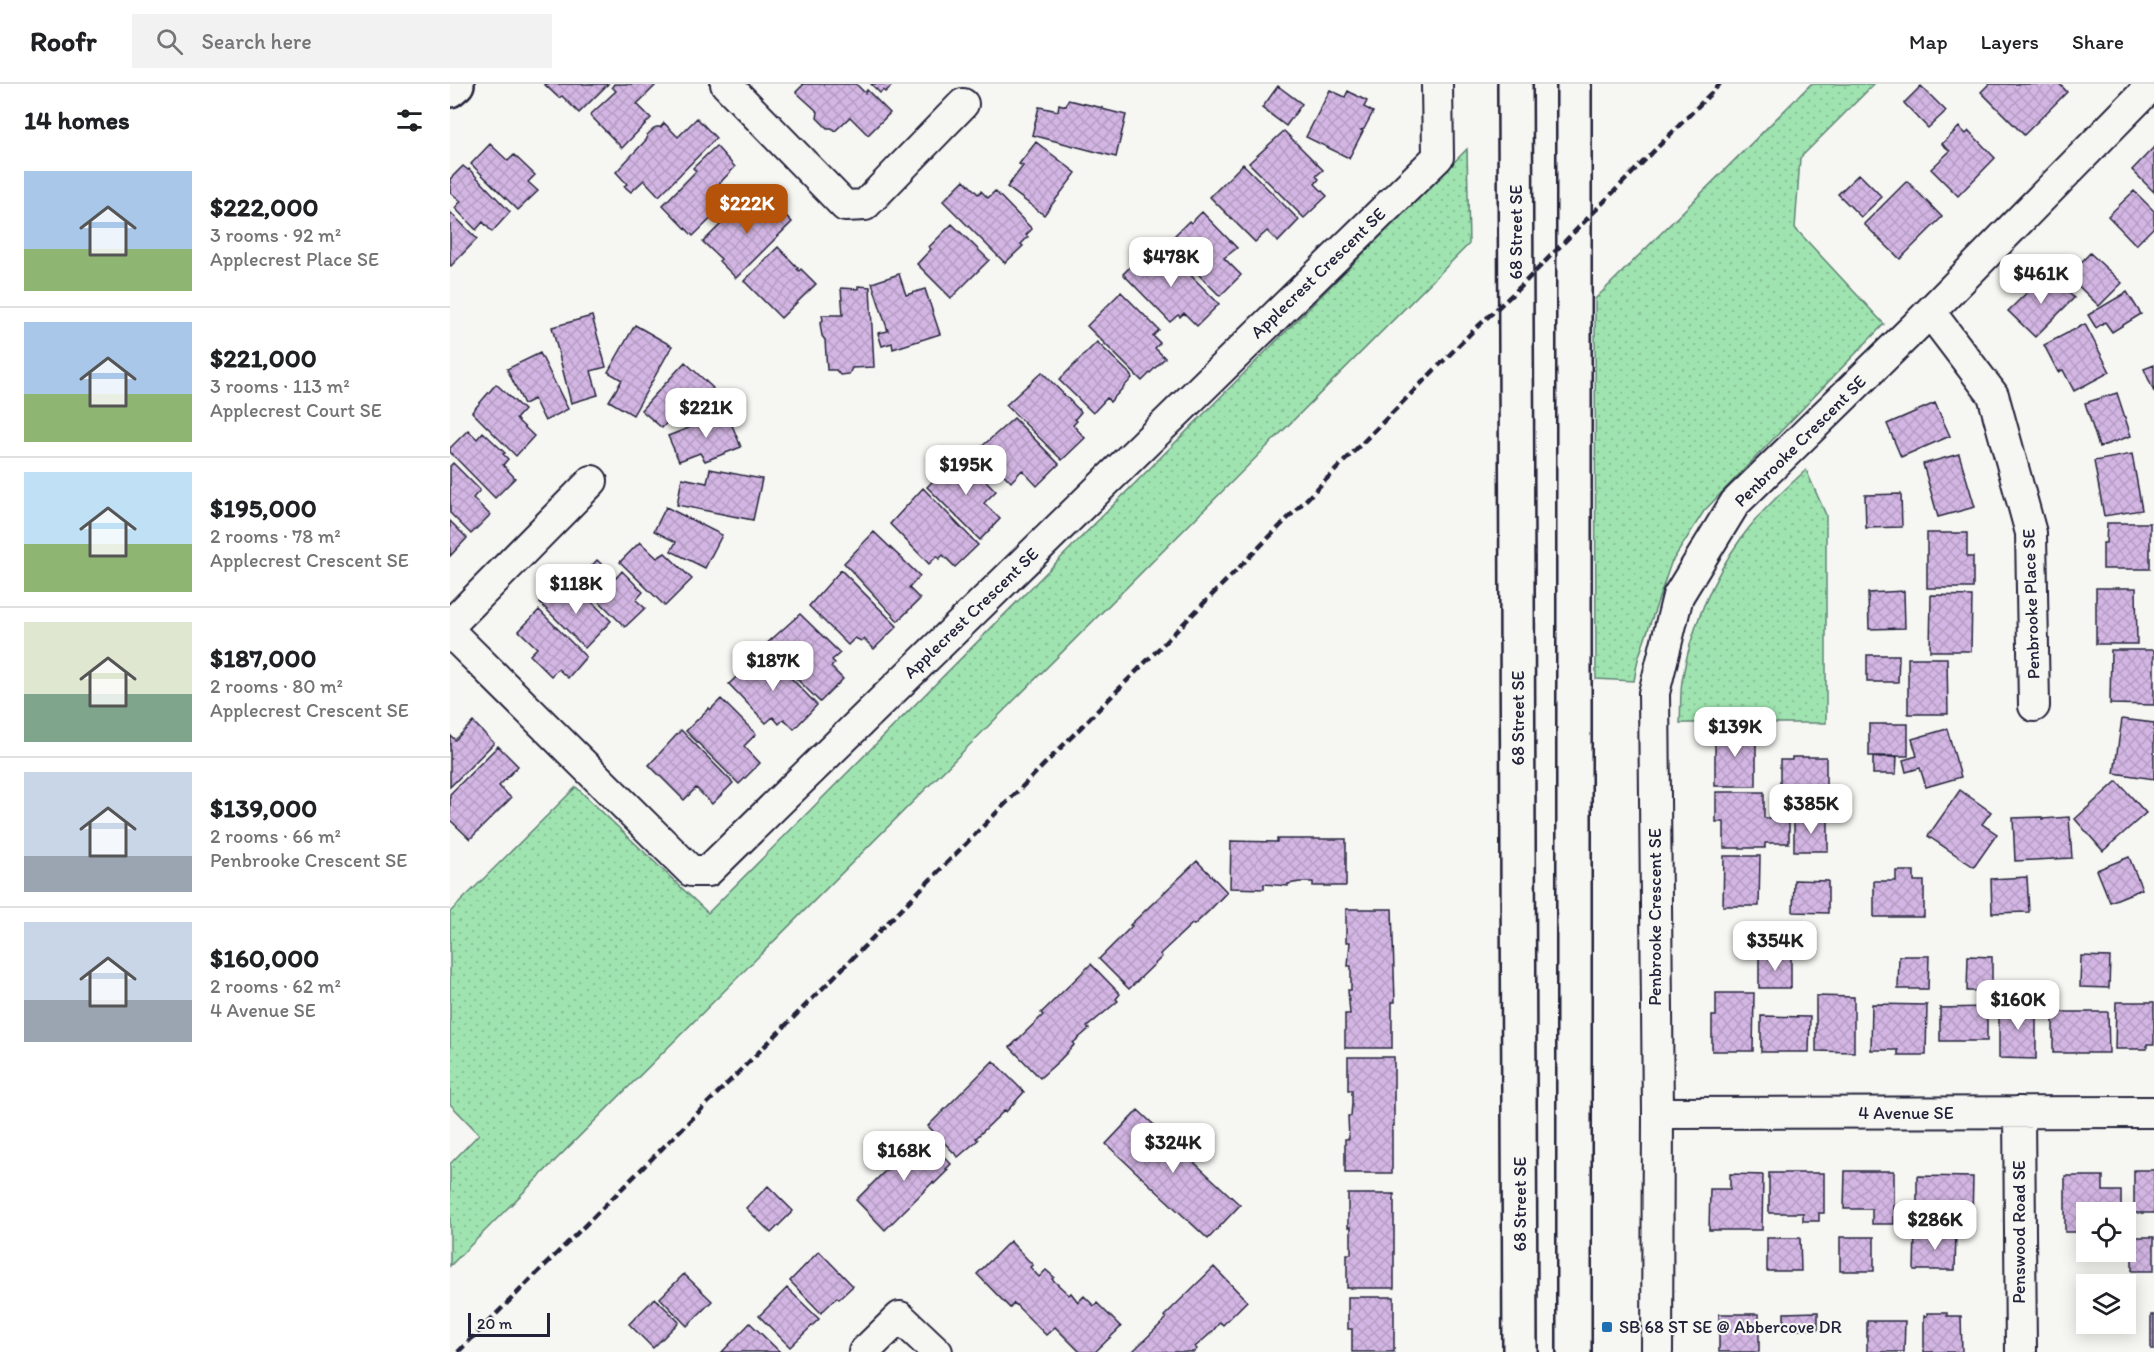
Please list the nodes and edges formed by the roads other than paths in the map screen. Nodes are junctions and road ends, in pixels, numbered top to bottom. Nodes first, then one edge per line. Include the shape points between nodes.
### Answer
1 (456, 84) edge
2 (726, 84) edge
3 (1437, 84) edge
4 (1515, 84) edge
5 (1574, 84) edge
6 (2154, 86) edge
7 (450, 90) edge
8 (963, 104) dead end
9 (1930, 312) junction
10 (592, 481) dead end
11 (450, 624) edge
12 (450, 632) edge
13 (2034, 706) dead end
14 (2019, 1112) junction
15 (2154, 1112) edge
16 (1658, 1113) junction
17 (1520, 1338) edge
18 (864, 1352) edge
19 (937, 1352) edge
20 (1505, 1352) edge
21 (1574, 1352) edge
22 (1657, 1352) edge
23 (2021, 1352) edge

1 - 7 main road
2 - 8 street via 845,207 865,205
3 - 12 street, Applecrest Crescent SE via 1437,157 708,871 691,871
4 - 17 main road, 68 Street SE
5 - 21 main road
6 - 9 street, Penbrooke Crescent SE
9 - 13 street, Penbrooke Place SE via 1993,395 2031,533
9 - 16 street, Penbrooke Crescent SE via 1735,503 1678,596 1654,693
10 - 11 street
14 - 15 street, 4 Avenue SE
14 - 16 street, 4 Avenue SE
14 - 23 street, Penswood Road SE
16 - 22 street
17 - 20 main road
18 - 19 street via 900,1317

